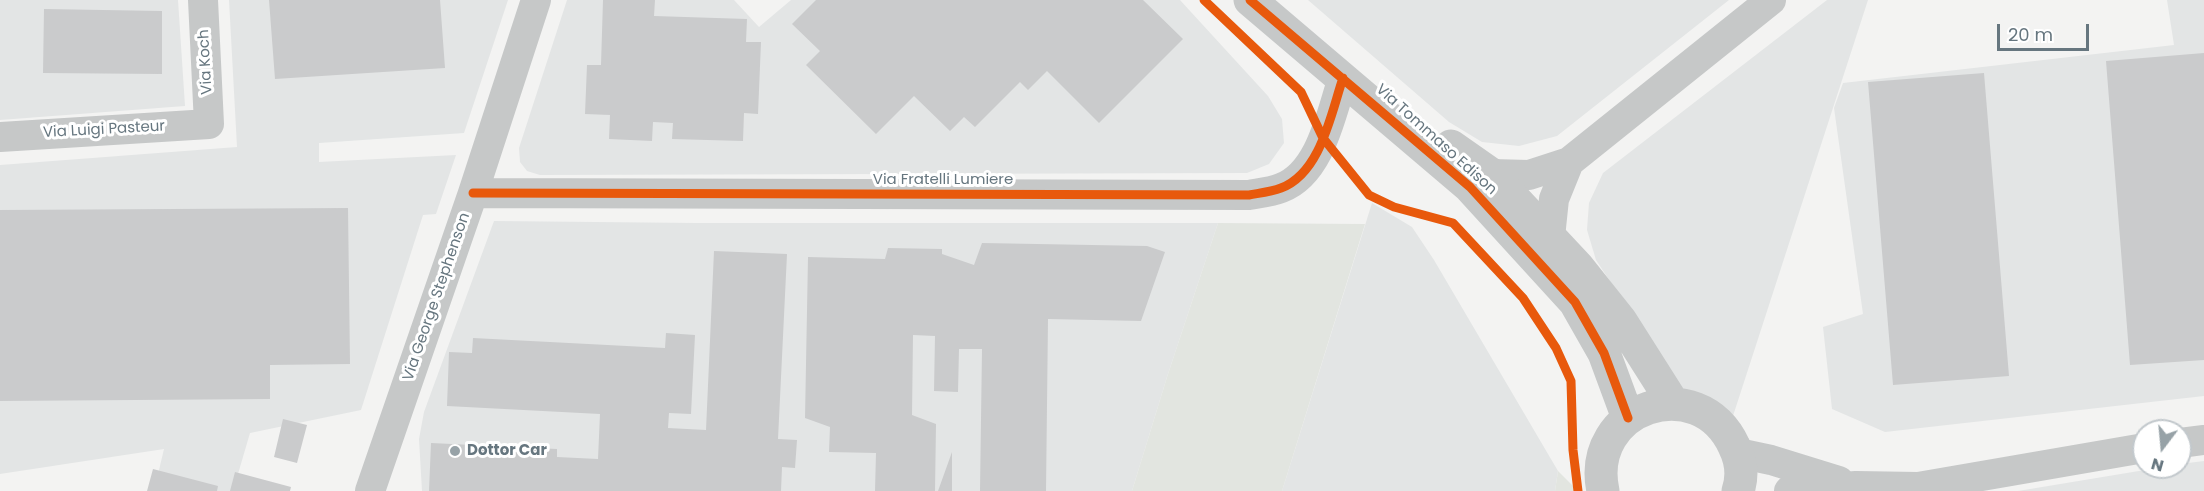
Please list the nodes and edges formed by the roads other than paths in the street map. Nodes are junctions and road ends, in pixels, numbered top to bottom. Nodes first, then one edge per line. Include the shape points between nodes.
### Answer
1 (203, 0) edge
2 (536, 0) edge
3 (1250, 0) edge
4 (1771, 0) edge
5 (1343, 78) junction
6 (1370, 100) junction
7 (209, 124) joint
8 (0, 137) edge
9 (1569, 162) junction
10 (1491, 174) junction
11 (473, 194) junction
12 (1550, 237) junction
13 (1674, 403) junction
14 (1628, 418) junction
15 (2132, 450) edge
16 (1738, 453) junction
17 (1856, 486) junction
18 (370, 491) edge
19 (1603, 491) edge
20 (1738, 491) edge
21 (1789, 491) edge

1 - 7 street, Via Koch
2 - 11 street, Via George Stephenson
3 - 5 street, Via Tommaso Edison
4 - 9 street
5 - 6 street, Via Tommaso Edison
5 - 11 street, Via Fratelli Lumiere via 1323,138 1308,168 1283,188 1250,195
6 - 10 street, Via Tommaso Edison via 1434,134
6 - 14 street, Via Tommaso Edison via 1470,187 1575,303 1604,353
7 - 8 street, Via Luigi Pasteur
9 - 10 street via 1528,175
9 - 12 street via 1554,199
10 - 12 street, Via Tommaso Edison
11 - 18 street, Via George Stephenson
12 - 13 street, Via Tommaso Edison via 1622,321
13 - 14 street via 1649,406
13 - 16 street via 1713,418 1728,433
14 - 19 street via 1613,434 1603,454
15 - 17 street via 1918,487
16 - 17 street via 1771,459
16 - 20 street
17 - 21 street

